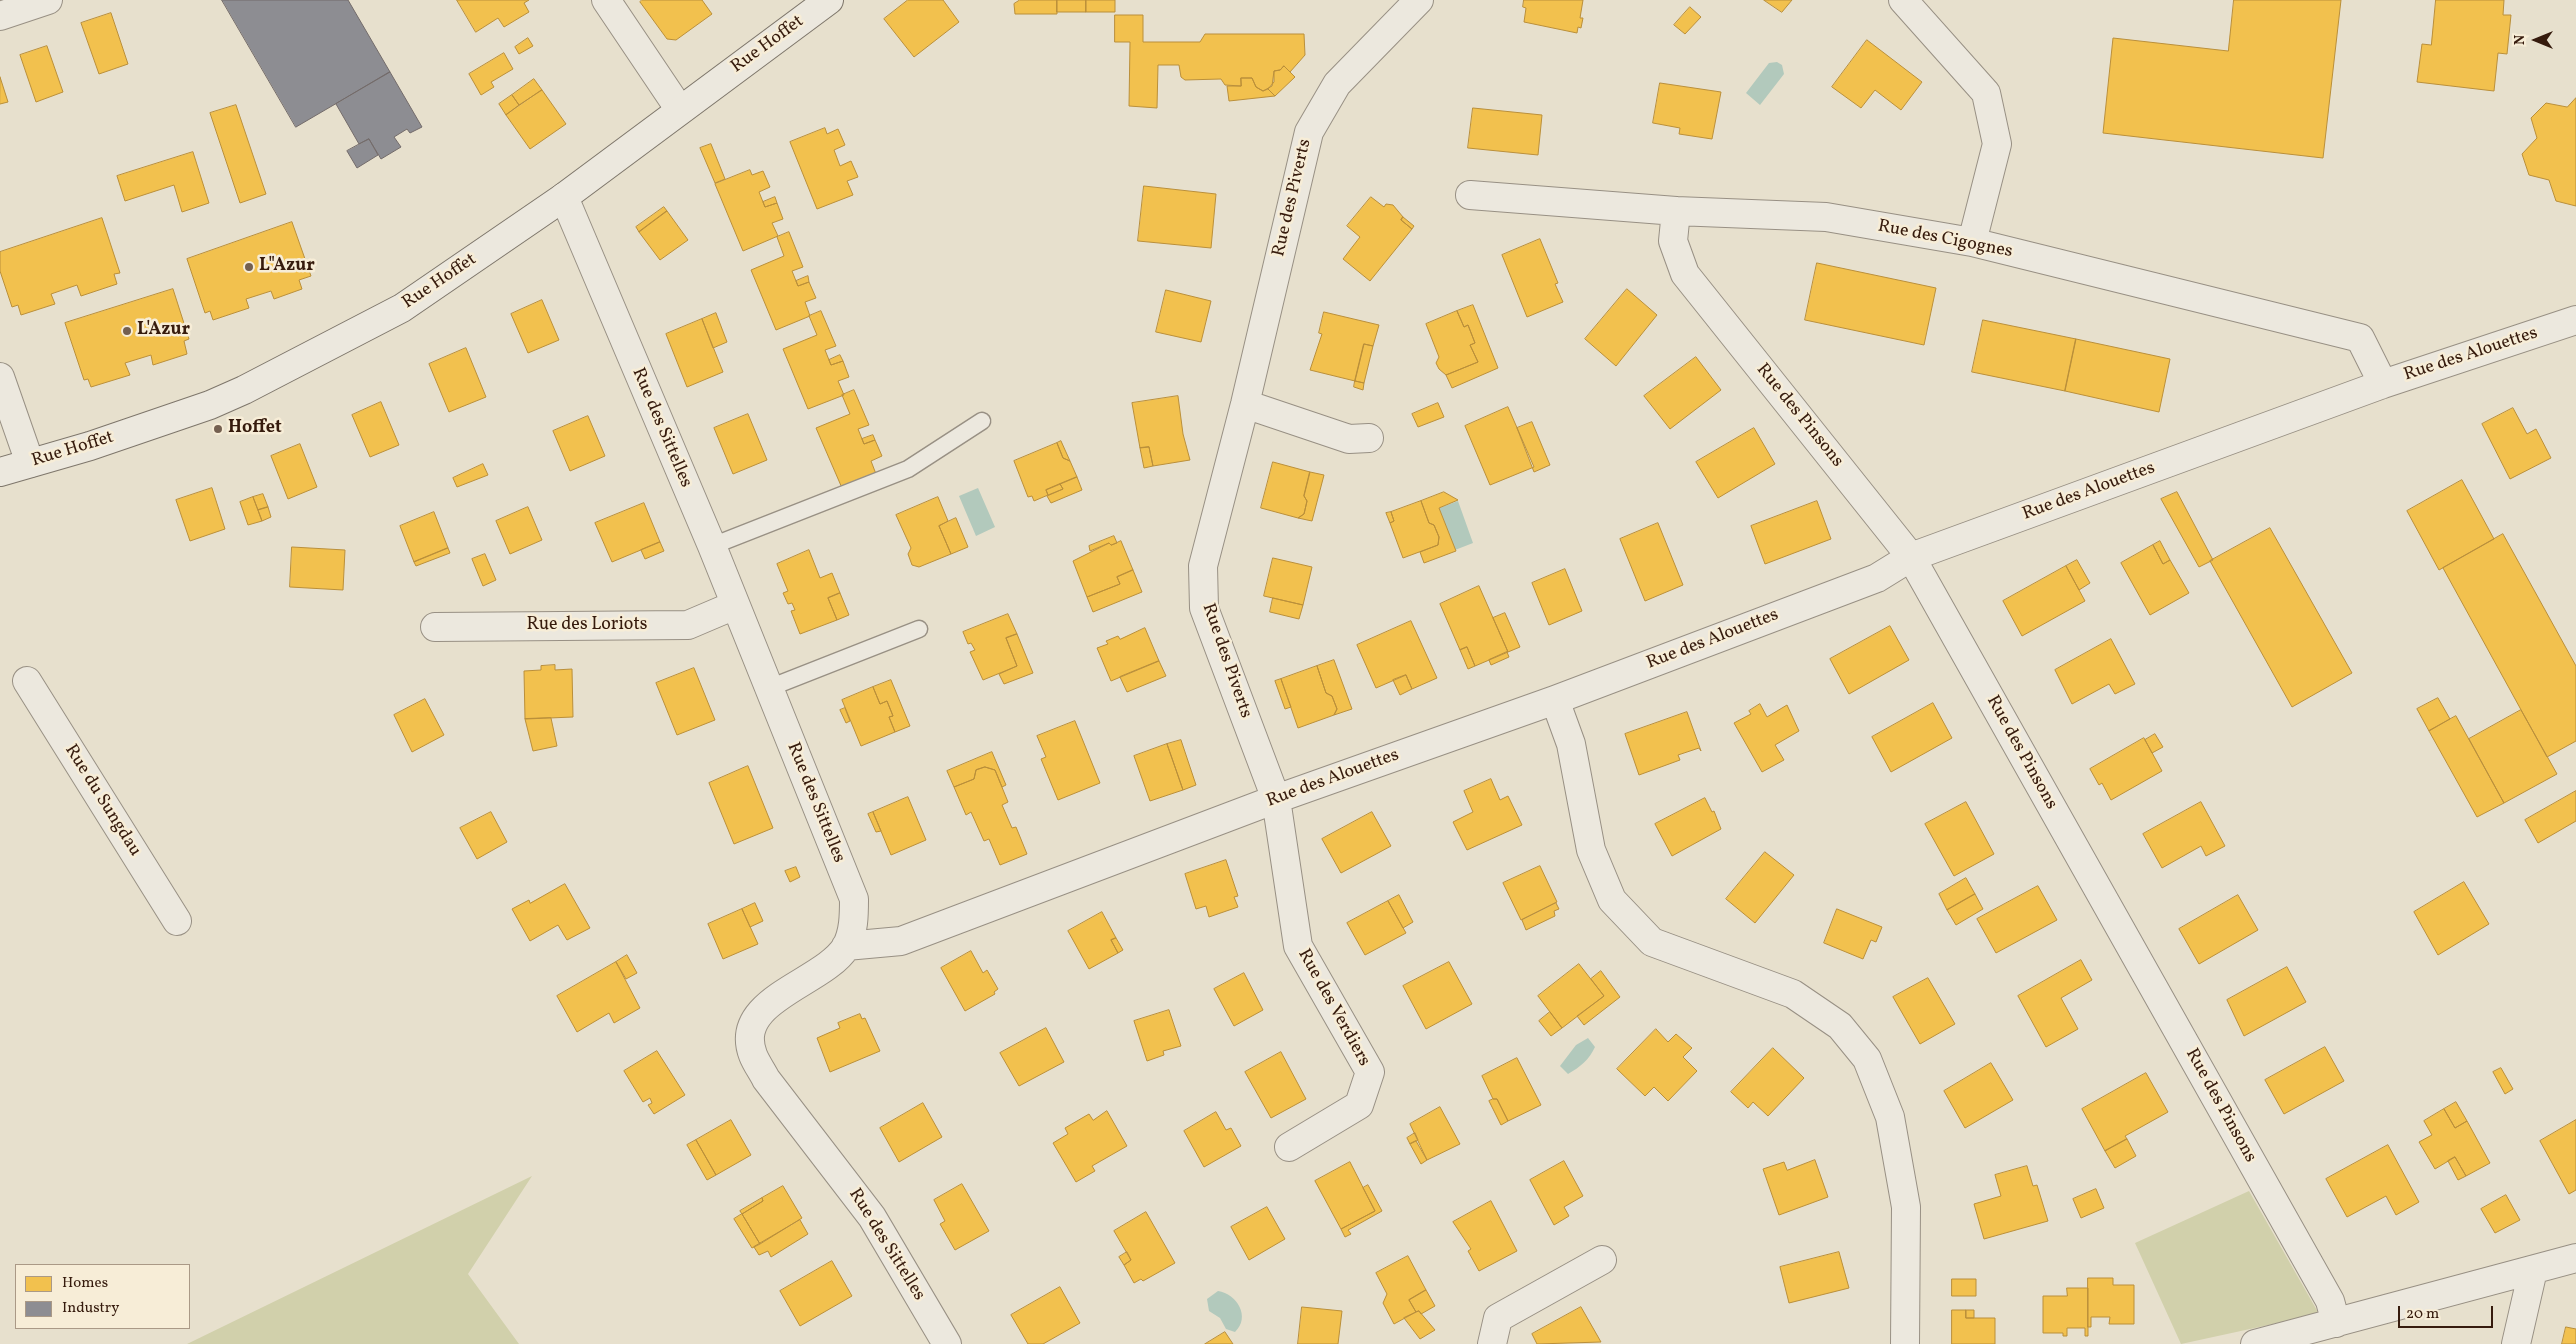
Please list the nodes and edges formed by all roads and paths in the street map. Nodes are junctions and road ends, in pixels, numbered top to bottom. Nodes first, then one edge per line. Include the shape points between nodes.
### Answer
1 (48, 0) edge
2 (606, 0) edge
3 (830, 0) edge
4 (1419, 0) edge
5 (1903, 0) edge
6 (0, 16) edge
7 (680, 110) junction
8 (1470, 195) dead end
9 (564, 197) junction
10 (1676, 211) junction
11 (1972, 242) junction
12 (2576, 320) edge
13 (0, 377) edge
14 (2384, 384) junction
15 (1245, 404) junction
16 (982, 421) dead end
17 (1368, 438) dead end
18 (30, 463) junction
19 (0, 472) edge
20 (712, 546) junction
21 (1911, 557) junction
22 (735, 605) junction
23 (435, 627) dead end
24 (919, 629) dead end
25 (27, 681) dead end
26 (769, 688) junction
27 (1555, 700) junction
28 (1276, 798) junction
29 (177, 921) dead end
30 (846, 946) junction
31 (1289, 1147) dead end
32 (2576, 1258) edge
33 (1602, 1260) dead end
34 (2533, 1270) junction
35 (2336, 1323) junction
36 (947, 1344) edge
37 (1492, 1344) edge
38 (1905, 1344) edge
39 (2255, 1344) edge
40 (2516, 1344) edge

1 - 6 street
2 - 7 street
3 - 7 street, Rue Hoffet
4 - 15 street, Rue des Piverts via 1337,84 1309,132
5 - 11 street via 1986,93 1997,144
7 - 9 street, Rue Hoffet
8 - 10 street, Rue des Cigognes
9 - 18 street, Rue Hoffet via 402,308 244,390 90,446
9 - 20 street, Rue des Sittelles
10 - 11 street, Rue des Cigognes via 1826,217
10 - 21 street, Rue des Pinsons via 1673,241 1685,274
11 - 14 street, Rue des Cigognes via 2360,338
12 - 14 street, Rue des Alouettes
13 - 18 street
14 - 21 street, Rue des Alouettes
15 - 17 street via 1349,440
15 - 28 street, Rue des Piverts via 1203,566 1204,608
16 - 20 lane via 908,469
18 - 19 street, Rue Hoffet
20 - 22 street, Rue des Sittelles
21 - 27 street, Rue des Alouettes via 1876,578
21 - 35 street, Rue des Pinsons via 2330,1301
22 - 23 street, Rue des Loriots via 688,625
22 - 26 street, Rue des Sittelles
24 - 26 lane
25 - 29 street, Rue du Sungdau
26 - 30 street, Rue des Sittelles via 854,898 854,922
27 - 28 street, Rue des Alouettes
27 - 38 street via 1571,744 1591,850 1612,900 1652,942 1793,994 1840,1026 1866,1059 1890,1117 1906,1207
28 - 30 street, Rue des Alouettes via 901,941
28 - 31 street, Rue des Verdiers via 1298,946 1370,1072 1359,1105
30 - 36 street, Rue des Sittelles via 823,970 769,1003 756,1018 751,1032 752,1054 766,1079 872,1217
32 - 34 street
33 - 37 street via 1498,1318
34 - 35 street
34 - 40 street
35 - 39 street

